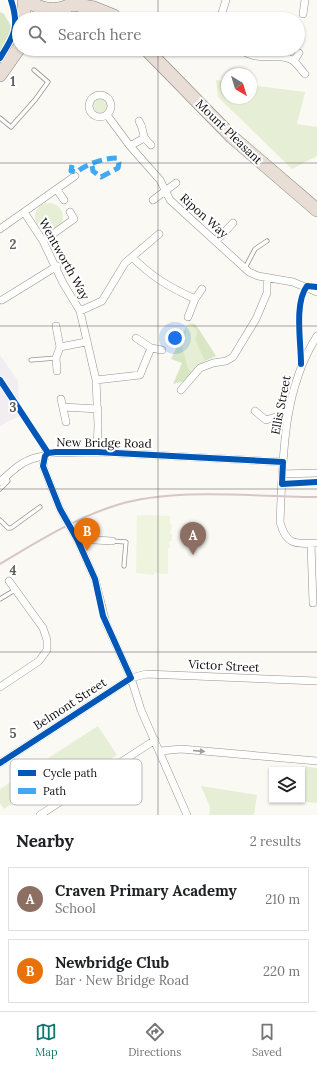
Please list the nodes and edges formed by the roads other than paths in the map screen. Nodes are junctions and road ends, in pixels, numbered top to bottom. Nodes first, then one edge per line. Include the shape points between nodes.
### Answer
1 (24, 0) edge
2 (27, 0) edge
3 (105, 0) edge
4 (226, 0) edge
5 (305, 0) edge
6 (76, 2) edge
7 (55, 10) junction
8 (24, 12) edge
9 (53, 12) edge
10 (102, 12) edge
11 (112, 12) edge
12 (222, 12) edge
13 (303, 12) edge
14 (13, 56) edge
15 (153, 56) edge
16 (251, 56) edge
17 (297, 56) edge
18 (294, 61) junction
19 (34, 70) dead end
20 (0, 74) edge
21 (305, 74) dead end
22 (107, 115) dead end
23 (0, 118) edge
24 (139, 121) dead end
25 (144, 138) junction
26 (151, 145) dead end
27 (130, 146) junction
28 (75, 176) dead end
29 (176, 184) dead end
30 (57, 190) junction
31 (165, 191) junction
32 (64, 200) dead end
33 (153, 200) dead end
34 (317, 210) edge
35 (24, 212) junction
36 (70, 212) dead end
37 (0, 229) edge
38 (238, 229) dead end
39 (159, 234) dead end
40 (43, 241) junction
41 (216, 241) junction
42 (267, 242) dead end
43 (132, 256) junction
44 (57, 266) junction
45 (245, 268) junction
46 (267, 278) junction
47 (202, 289) dead end
48 (317, 292) edge
49 (195, 299) junction
50 (2, 300) dead end
51 (80, 311) junction
52 (188, 317) dead end
53 (56, 326) dead end
54 (136, 338) dead end
55 (316, 339) edge
56 (86, 342) junction
57 (60, 347) junction
58 (151, 348) junction
59 (162, 350) dead end
60 (56, 358) junction
61 (31, 360) dead end
62 (57, 371) dead end
63 (96, 380) junction
64 (180, 390) dead end
65 (61, 399) dead end
66 (63, 407) junction
67 (98, 409) junction
68 (255, 411) dead end
69 (288, 413) junction
70 (66, 422) dead end
71 (97, 452) junction
72 (45, 456) junction
73 (283, 462) junction
74 (317, 473) edge
75 (282, 474) junction
76 (6, 476) junction
77 (0, 482) edge
78 (0, 489) edge
79 (40, 507) dead end
80 (0, 520) edge
81 (77, 539) junction
82 (112, 541) joint
83 (314, 544) edge
84 (124, 566) dead end
85 (9, 580) dead end
86 (16, 590) junction
87 (0, 599) edge
88 (313, 603) dead end
89 (131, 678) junction
90 (317, 682) edge
91 (0, 687) edge
92 (155, 740) junction
93 (160, 751) junction
94 (126, 759) edge
95 (317, 761) edge
96 (0, 763) edge
97 (55, 805) edge
98 (40, 815) edge
99 (187, 815) edge

1 - 8 highway
2 - 7 highway via 44,9
3 - 11 highway
4 - 12 street
5 - 13 street
6 - 7 highway
6 - 10 highway
7 - 9 highway
14 - 20 highway
15 - 34 highway, Mount Pleasant via 232,137
16 - 18 street via 287,58
17 - 18 street
18 - 21 street
19 - 23 lane via 48,82 11,127
22 - 27 street, Ripon Way
24 - 25 street
25 - 26 street
25 - 27 street
27 - 31 street, Ripon Way via 160,180
28 - 30 street, Wentworth Way
29 - 31 street
30 - 32 street
30 - 35 street, Wentworth Way
31 - 33 street
31 - 41 street, Ripon Way via 170,200
35 - 37 street
35 - 40 street, Wentworth Way
36 - 40 street via 74,219
38 - 41 street via 232,221
39 - 43 street
40 - 44 street, Wentworth Way
41 - 45 street, Ripon Way
42 - 45 lane via 255,249
43 - 49 street via 163,284
43 - 51 street via 102,301
44 - 50 street
44 - 51 street, Wentworth Way
45 - 46 street, Ripon Way
46 - 48 street, Ripon Way via 293,282
46 - 64 street via 267,293 256,319 232,357 200,368
47 - 49 street
49 - 52 street
51 - 56 street, Wentworth Way
53 - 57 street
54 - 58 street
55 - 69 street, Ellis Street via 301,364
56 - 57 street
56 - 63 street, Wentworth Way
57 - 60 street
58 - 59 street
58 - 63 street via 140,375
60 - 61 lane
60 - 62 street
63 - 67 street, Wentworth Way
65 - 66 street
66 - 67 street
66 - 70 street
67 - 71 street, Wentworth Way
68 - 69 street via 266,420
69 - 73 street, Ellis Street
71 - 72 street, New Bridge Road via 56,452
71 - 73 street, New Bridge Road
72 - 76 street via 32,458
72 - 81 street, New Bridge Road via 43,466 60,509
73 - 75 street, Ellis Street
74 - 75 street
75 - 83 street, Ellis Street via 280,522 283,535 290,541
76 - 77 street
76 - 78 lane via 8,482
79 - 80 lane via 10,528
81 - 82 street
81 - 89 street, New Bridge Road via 95,580 103,616
82 - 84 lane via 126,542
83 - 88 street
85 - 86 street
86 - 87 lane
86 - 91 street via 43,628 47,650 39,661
89 - 90 street, Victor Street via 146,674
89 - 92 street, New Bridge Road via 141,710
89 - 96 street, Belmont Street
92 - 93 street, New Bridge Road
92 - 94 street
93 -> 95 street via 181,750
93 - 99 street, New Bridge Road
97 - 98 street

